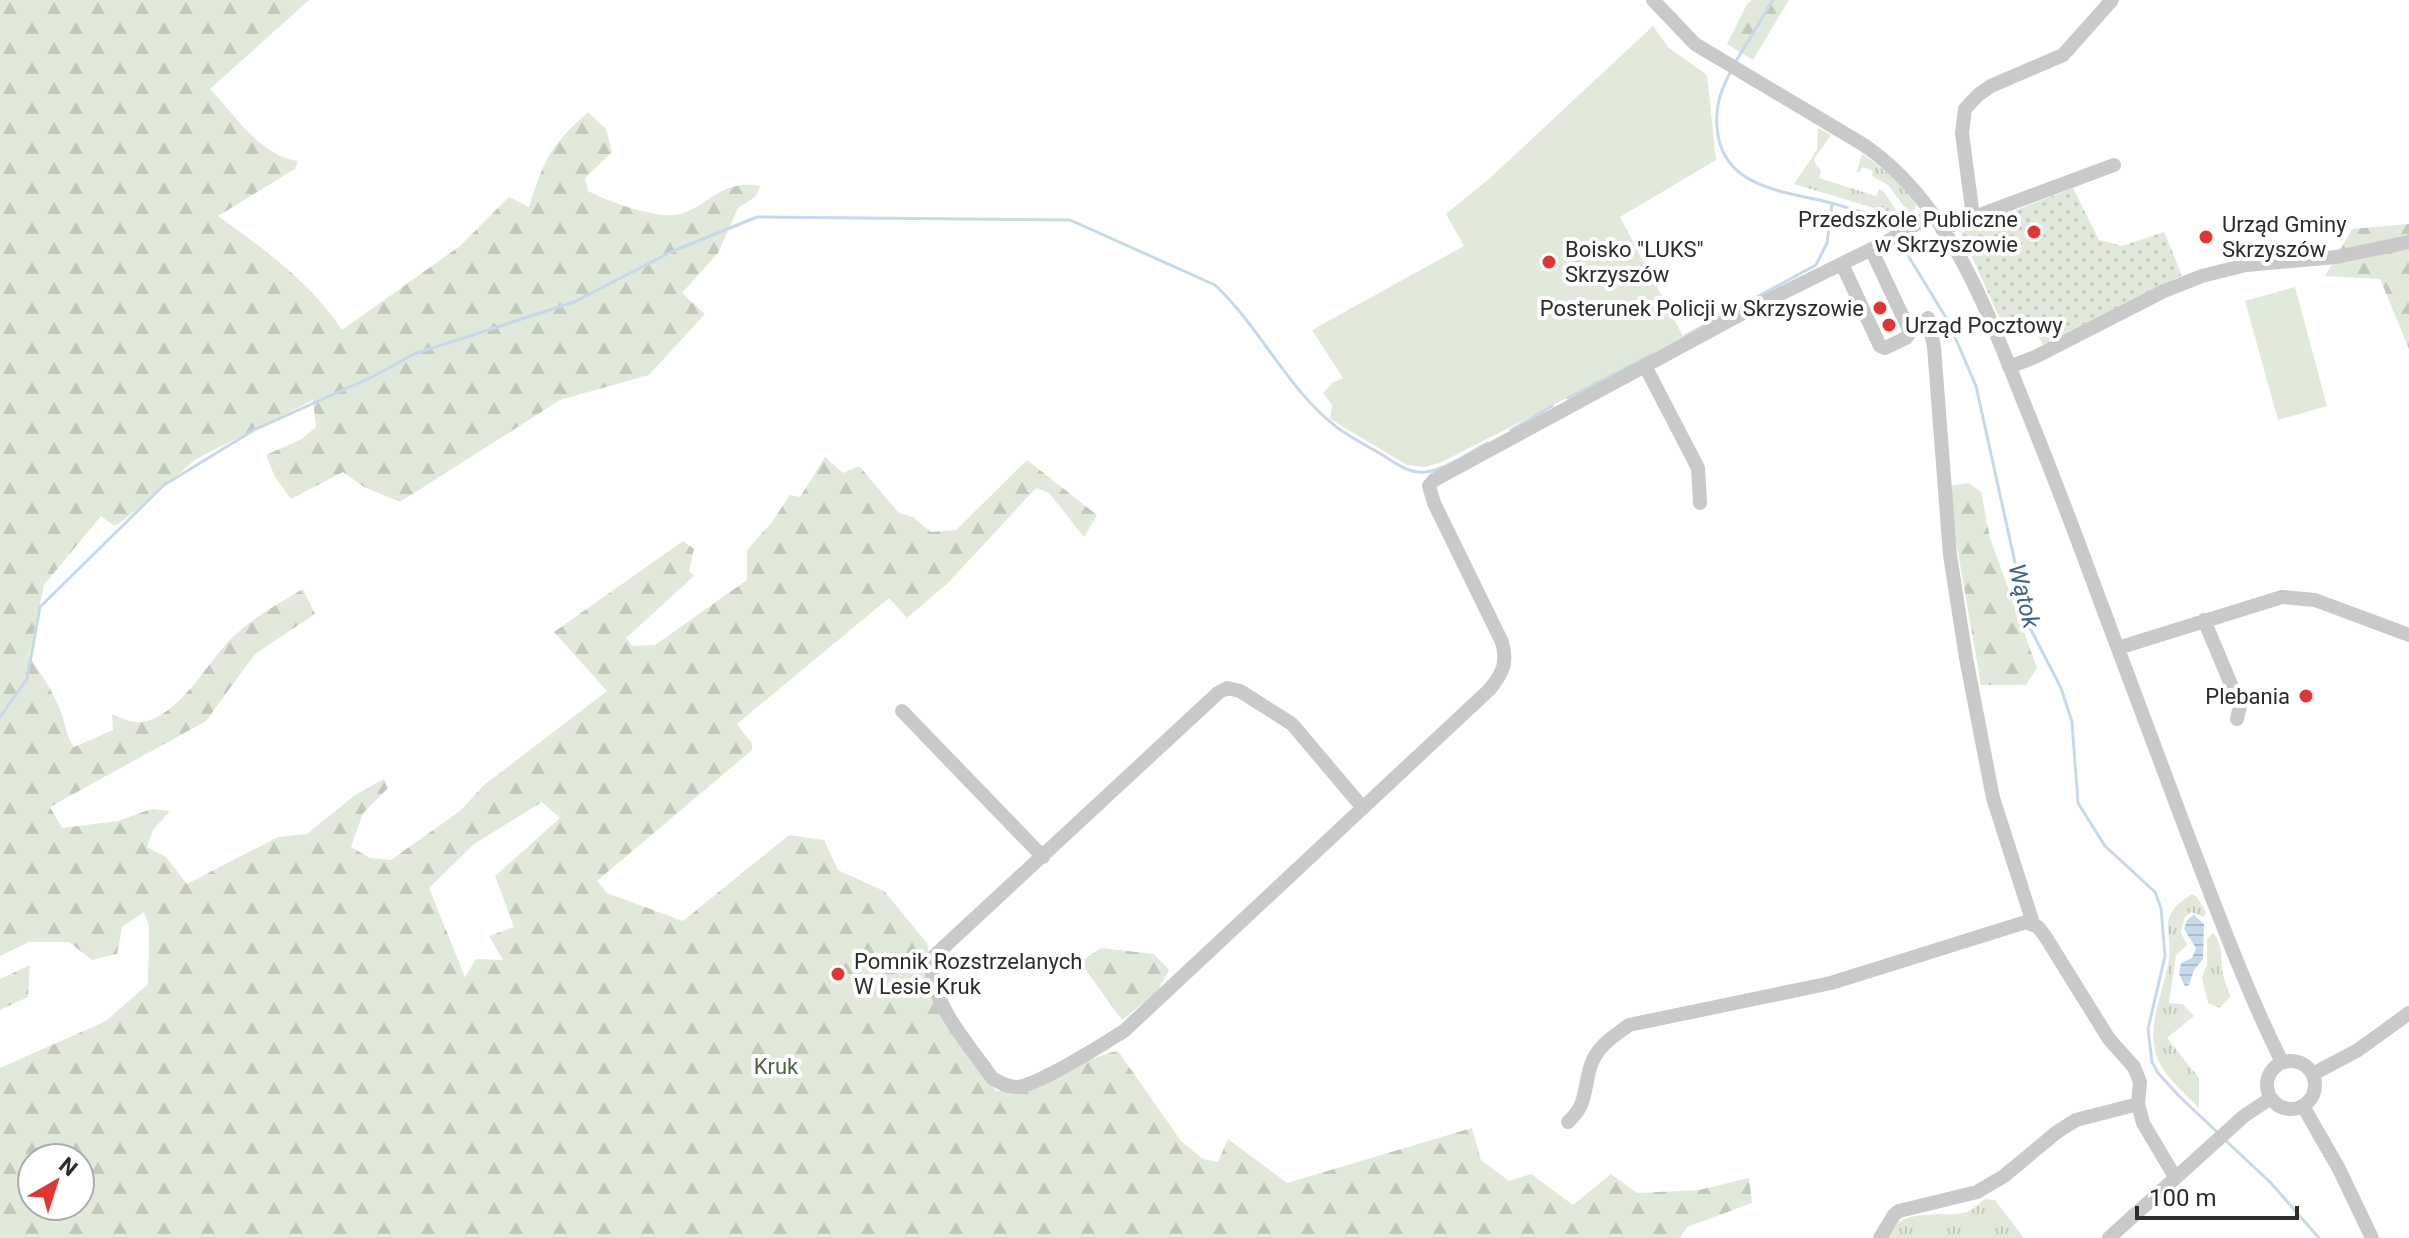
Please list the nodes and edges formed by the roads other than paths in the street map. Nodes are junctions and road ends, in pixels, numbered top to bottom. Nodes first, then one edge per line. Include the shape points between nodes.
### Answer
1 (1653, 0) edge
2 (2112, 0) edge
3 (2114, 165) dead end
4 (1933, 214) junction
5 (1973, 216) junction
6 (1942, 229) junction
7 (2409, 242) edge
8 (1871, 249) junction
9 (1842, 264) junction
10 (1928, 318) dead end
11 (1645, 366) junction
12 (2009, 367) junction
13 (1700, 503) dead end
14 (2204, 620) junction
15 (2409, 635) edge
16 (2118, 648) junction
17 (902, 711) dead end
18 (2237, 719) dead end
19 (1363, 808) junction
20 (1043, 857) junction
21 (2033, 923) junction
22 (2409, 1013) edge
23 (2282, 1062) junction
24 (2313, 1074) junction
25 (2271, 1098) junction
26 (2138, 1104) junction
27 (2303, 1106) junction
28 (1568, 1122) dead end
29 (2175, 1177) junction
30 (1880, 1238) edge
31 (2109, 1238) edge
32 (2372, 1238) edge

1 - 4 street via 1686,36 1719,60 1876,153
2 - 5 street via 2063,55 1991,86 1965,109 1962,133
3 - 5 street
4 - 6 street
4 - 8 street
5 - 6 street
6 - 12 street
7 - 12 street via 2202,276
8 - 9 street
8 - 9 street via 1910,332 1906,338 1880,346
9 - 11 street
10 - 21 street via 1950,555 1966,658 1993,798
11 - 13 street via 1698,468
11 - 19 street via 1429,486 1502,642 1506,664 1489,690
12 - 16 street
14 - 15 street via 2282,597 2300,597
14 - 16 street
14 - 18 street via 2240,706
16 - 23 street via 2205,881
17 - 20 street
19 - 20 street via 1292,724 1227,688
19 - 20 street via 1124,1031 1064,1067 1017,1087 992,1078 947,1013 934,986 931,959
21 - 26 street via 2109,1039 2134,1067 2140,1082
21 - 28 street via 2021,922 1831,983 1629,1025 1599,1050 1583,1105
22 - 24 street
23 - 24 street via 2302,1063
23 - 25 street via 2269,1074
24 - 27 street via 2313,1095
25 - 27 street via 2281,1107
25 - 29 street
26 - 29 street via 2148,1134
26 - 30 street via 2076,1120 1977,1192 1899,1211
27 - 32 street
29 - 31 street

